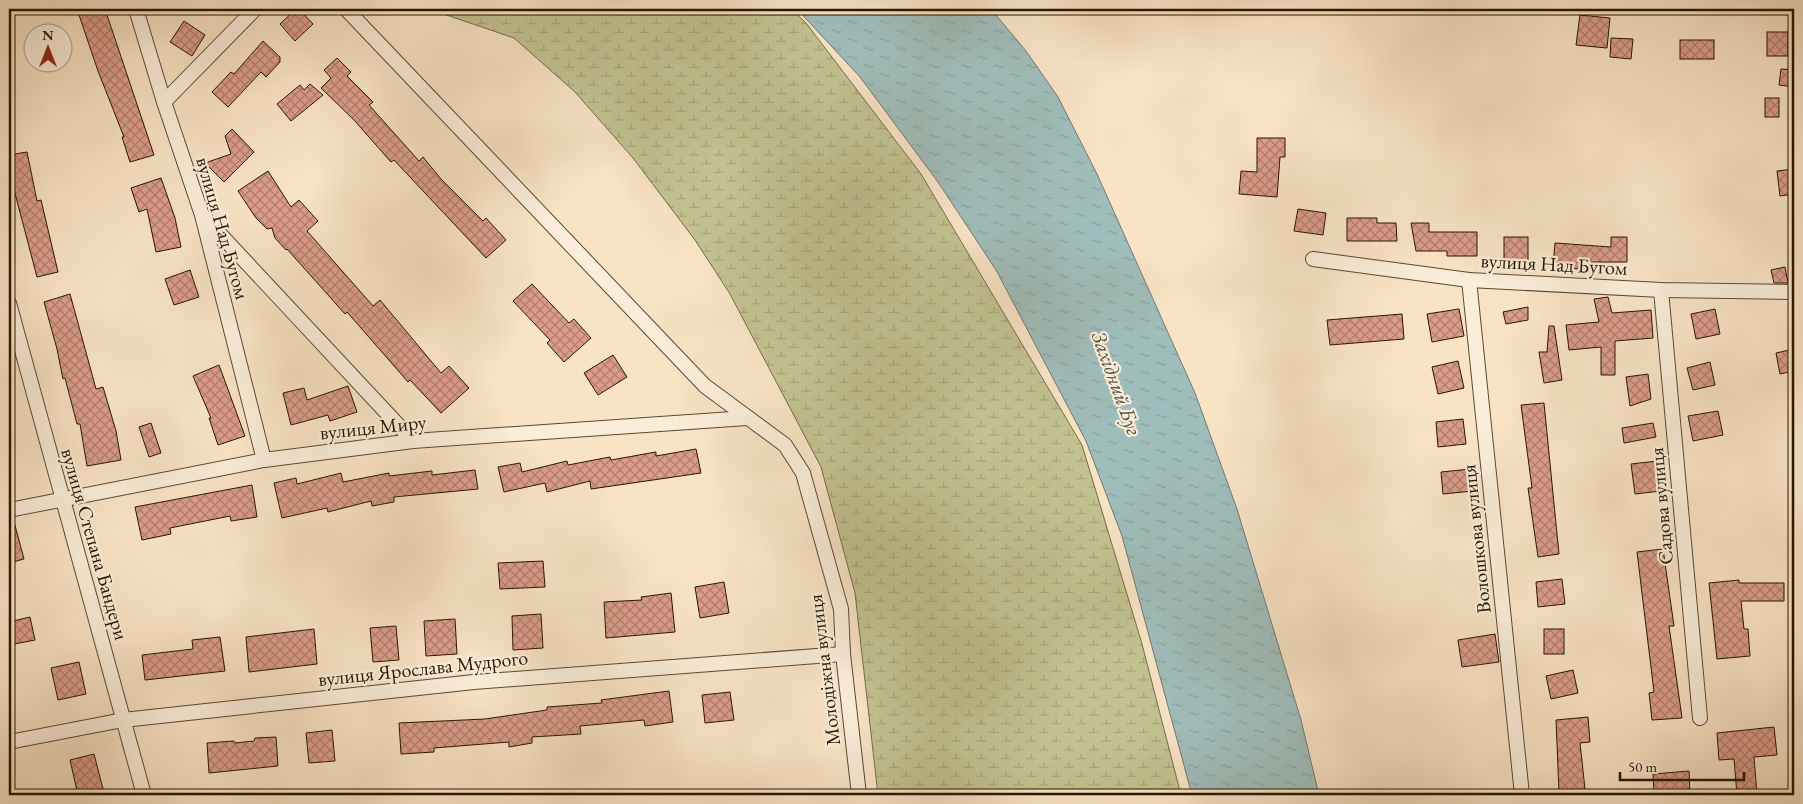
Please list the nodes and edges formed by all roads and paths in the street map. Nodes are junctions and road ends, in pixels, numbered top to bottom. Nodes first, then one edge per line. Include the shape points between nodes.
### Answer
1 (136, 9) edge
2 (255, 9) edge
3 (346, 9) edge
4 (164, 102) junction
5 (202, 215) junction
6 (1313, 259) dead end
7 (1469, 280) junction
8 (1661, 290) junction
9 (1794, 292) edge
10 (9, 306) edge
11 (747, 418) junction
12 (413, 441) junction
13 (264, 460) junction
14 (61, 500) junction
15 (9, 510) edge
16 (843, 654) junction
17 (1700, 718) dead end
18 (123, 720) junction
19 (9, 742) edge
20 (144, 795) edge
21 (859, 795) edge
22 (1522, 795) edge

1 - 4 street, вулиця Над Бугом
2 - 4 street
3 - 11 street, Молодіжна вулиця via 704,386
4 - 5 street, вулиця Над Бугом
5 - 12 street
5 - 13 street, вулиця Над Бугом
6 - 7 street, вулиця Над Бугом
7 - 8 street, вулиця Над Бугом
7 - 22 street, Волошкова вулиця
8 - 9 street, вулиця Над Бугом
8 - 17 street, Садова вулиця
10 - 14 street, вулиця Степана Бандери
11 - 12 street, вулиця Миру
11 - 16 street, Молодіжна вулиця via 785,445 803,473 841,609
12 - 13 street, вулиця Миру
13 - 14 street, вулиця Миру
14 - 15 street, вулиця Миру
14 - 18 street, вулиця Степана Бандери
16 - 18 street, вулиця Ярослава Мудрого via 474,682
16 - 21 street, Молодіжна вулиця
18 - 19 street, вулиця Ярослава Мудрого
18 - 20 street, вулиця Степана Бандери

